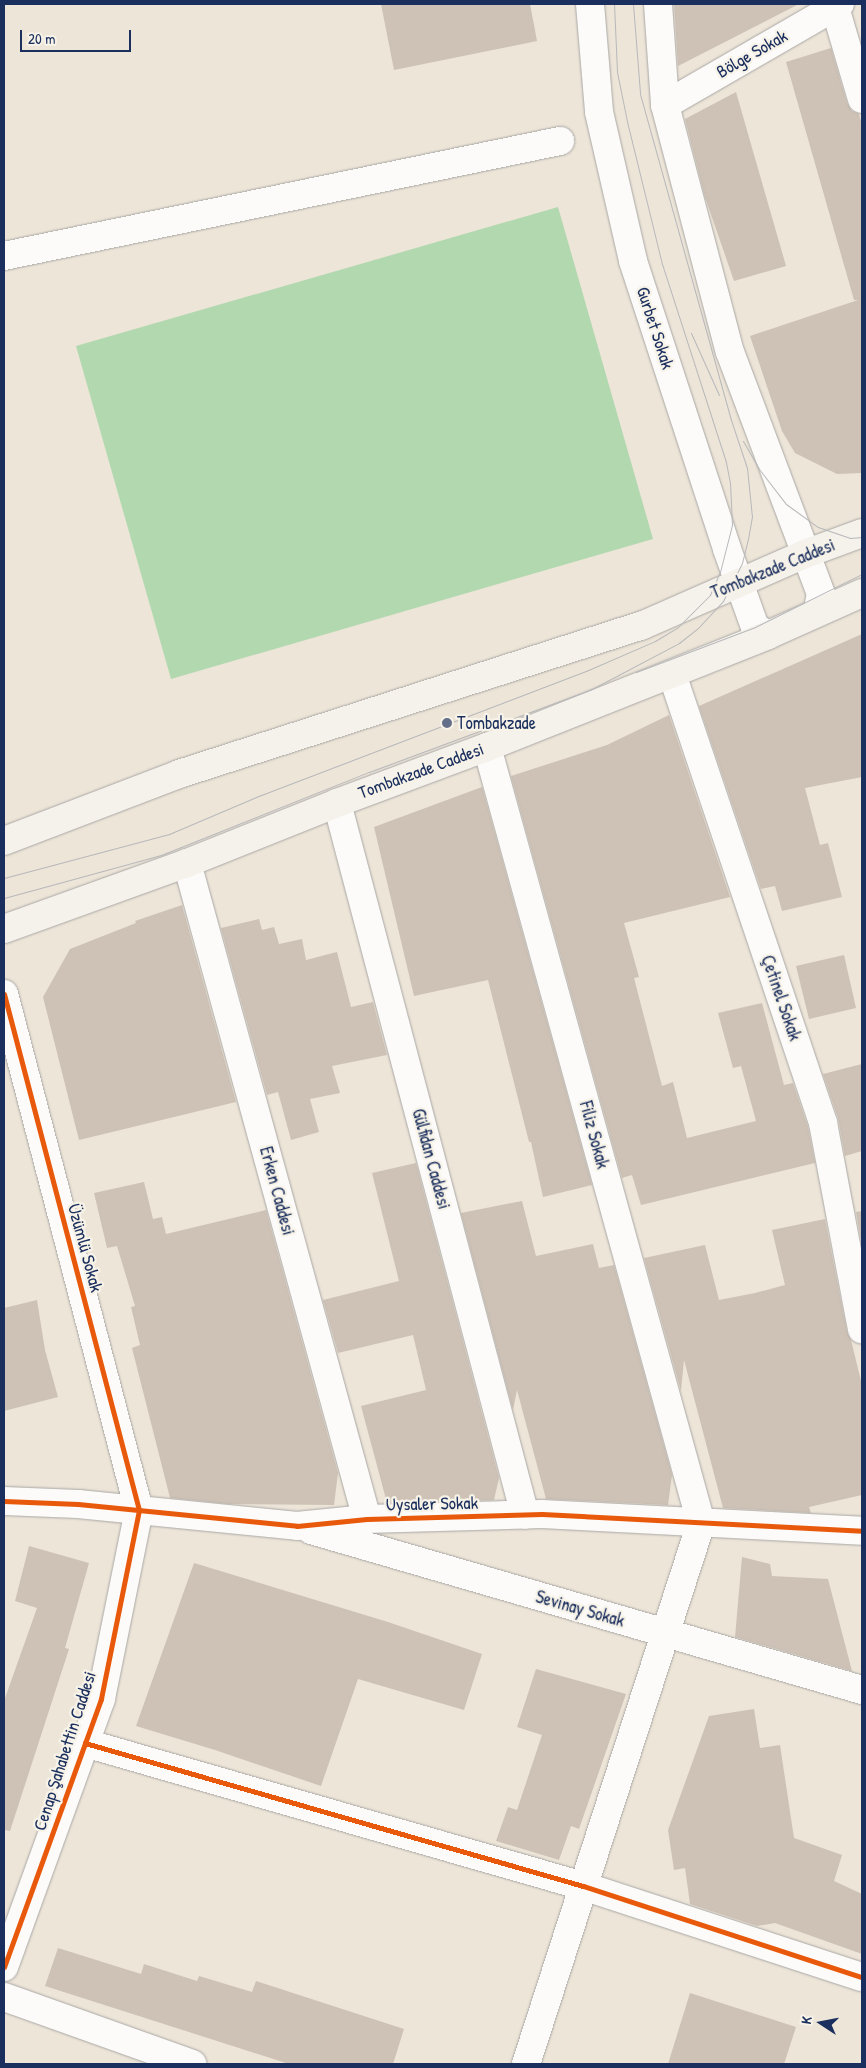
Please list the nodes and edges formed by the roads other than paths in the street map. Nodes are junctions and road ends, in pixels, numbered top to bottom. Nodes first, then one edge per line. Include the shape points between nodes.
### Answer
1 (590, 4) edge
2 (658, 4) edge
3 (836, 5) edge
4 (862, 98) edge
5 (665, 105) junction
6 (560, 141) dead end
7 (4, 256) edge
8 (862, 532) edge
9 (805, 554) junction
10 (739, 583) junction
11 (862, 593) edge
12 (818, 613) junction
13 (768, 635) junction
14 (672, 674) junction
15 (487, 747) junction
16 (337, 803) junction
17 (4, 841) edge
18 (187, 863) junction
19 (4, 929) edge
20 (4, 994) edge
21 (862, 1329) edge
22 (4, 1500) edge
23 (139, 1510) junction
24 (524, 1515) junction
25 (367, 1519) junction
26 (701, 1523) junction
27 (297, 1526) junction
28 (862, 1531) edge
29 (666, 1634) junction
30 (862, 1690) edge
31 (85, 1743) junction
32 (583, 1886) junction
33 (4, 1967) edge
34 (862, 1977) edge
35 (4, 1997) edge
36 (192, 2064) edge
37 (526, 2064) edge

1 - 10 street, Gurbet Sokak via 599,112 633,261
2 - 5 street
3 - 4 street
3 - 5 street, Bölge Sokak
5 - 9 street via 730,352
6 - 7 street
8 - 9 main road, Tombakzade Caddesi
9 - 10 main road, Tombakzade Caddesi
9 - 12 street via 821,594
10 - 13 street, Gurbet Sokak via 755,627
10 - 17 main road, Tombakzade Caddesi via 641,626 180,774
11 - 12 main road, Tombakzade Caddesi
12 - 13 main road, Tombakzade Caddesi
13 - 14 main road, Tombakzade Caddesi
14 - 15 main road, Tombakzade Caddesi
14 - 21 street, Çetinel Sokak via 823,1123
15 - 16 main road, Tombakzade Caddesi
15 - 26 street, Filiz Sokak
16 - 18 main road, Tombakzade Caddesi
16 - 24 street, Gülfidan Caddesi
18 - 19 main road, Tombakzade Caddesi
18 - 25 street, Erken Caddesi
20 - 23 street, Üzümlü Sokak
22 - 23 street, Uysaler Sokak
23 - 27 street, Uysaler Sokak
23 - 31 street, Cenap Şahabettin Caddesi via 101,1699
24 - 25 street, Uysaler Sokak
24 - 26 street, Uysaler Sokak
25 - 27 street, Uysaler Sokak
26 - 28 street, Uysaler Sokak
26 - 29 street
27 - 29 street, Sevinay Sokak
29 - 30 street, Sevinay Sokak
29 - 32 street
31 - 32 street
31 - 33 street, Cenap Şahabettin Caddesi
32 - 34 street
32 - 37 street
35 - 36 street

